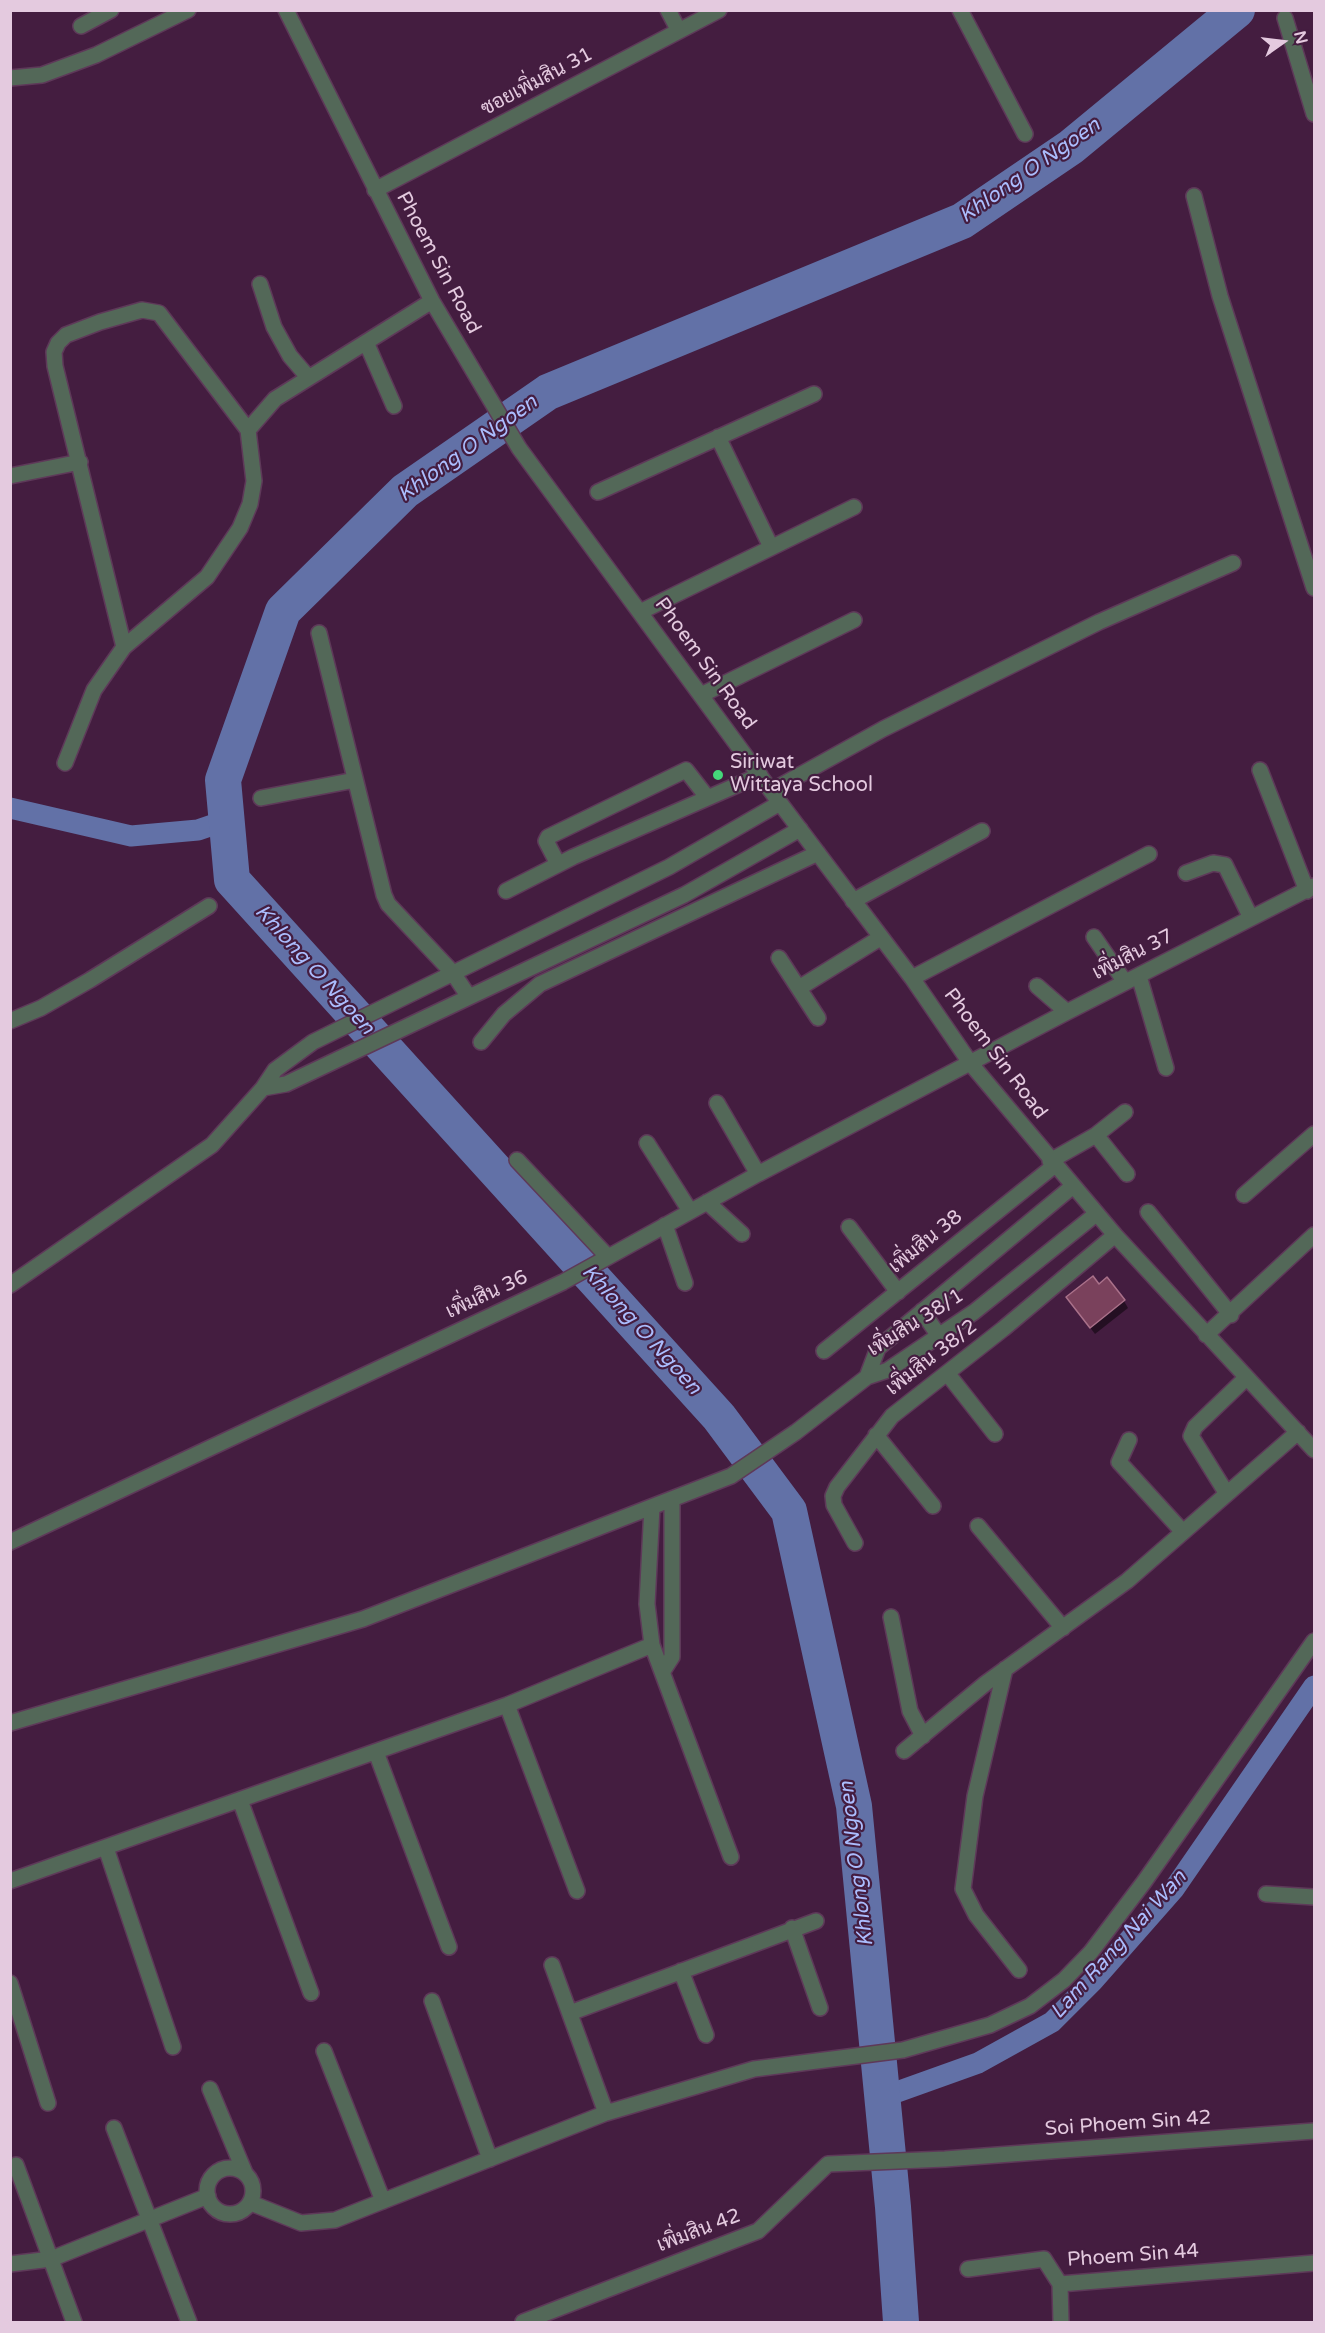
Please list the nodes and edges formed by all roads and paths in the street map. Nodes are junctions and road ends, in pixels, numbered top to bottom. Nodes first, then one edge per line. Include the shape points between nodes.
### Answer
1 (111, 10) edge
2 (188, 10) edge
3 (286, 10) edge
4 (668, 10) edge
5 (719, 10) edge
6 (960, 10) edge
7 (1285, 18) dead end
8 (81, 26) dead end
9 (679, 32) junction
10 (10, 78) edge
11 (1314, 114) edge
12 (1025, 134) dead end
13 (375, 190) junction
14 (1194, 196) dead end
15 (260, 284) dead end
16 (432, 301) junction
17 (366, 342) junction
18 (308, 377) junction
19 (814, 394) dead end
20 (394, 406) dead end
21 (248, 430) junction
22 (718, 437) junction
23 (80, 462) junction
24 (10, 476) edge
25 (598, 492) dead end
26 (854, 507) dead end
27 (771, 547) junction
28 (1233, 563) dead end
29 (1314, 588) edge
30 (640, 612) junction
31 (854, 620) dead end
32 (320, 633) dead end
33 (124, 647) junction
34 (701, 695) junction
35 (65, 763) dead end
36 (1260, 770) dead end
37 (760, 775) junction
38 (355, 780) junction
39 (707, 797) junction
40 (776, 797) junction
41 (261, 798) dead end
42 (800, 829) junction
43 (982, 831) dead end
44 (818, 853) junction
45 (1149, 854) dead end
46 (558, 864) junction
47 (1186, 873) dead end
48 (1311, 888) edge
49 (506, 891) dead end
50 (853, 901) junction
51 (209, 906) dead end
52 (1251, 918) junction
53 (1094, 937) dead end
54 (880, 938) junction
55 (779, 958) dead end
56 (453, 973) junction
57 (912, 978) junction
58 (1132, 979) junction
59 (1037, 986) dead end
60 (799, 988) junction
61 (469, 997) junction
62 (1066, 1012) junction
63 (818, 1018) dead end
64 (10, 1021) edge
65 (481, 1042) dead end
66 (971, 1064) junction
67 (1166, 1068) dead end
68 (263, 1089) junction
69 (717, 1103) dead end
70 (1125, 1112) dead end
71 (1314, 1134) edge
72 (1096, 1135) junction
73 (647, 1143) dead end
74 (518, 1160) dead end
75 (1052, 1163) junction
76 (758, 1174) junction
77 (1127, 1174) dead end
78 (1073, 1186) junction
79 (1244, 1195) dead end
80 (707, 1202) junction
81 (690, 1211) junction
82 (1148, 1212) dead end
83 (1096, 1214) junction
84 (665, 1225) junction
85 (849, 1227) dead end
86 (741, 1234) dead end
87 (1115, 1235) junction
88 (1314, 1235) edge
89 (606, 1259) junction
90 (685, 1283) dead end
91 (10, 1285) edge
92 (898, 1292) junction
93 (922, 1311) junction
94 (1231, 1315) junction
95 (1206, 1335) junction
96 (939, 1336) junction
97 (824, 1351) dead end
98 (947, 1373) junction
99 (867, 1377) junction
100 (1246, 1378) junction
101 (1298, 1432) junction
102 (995, 1434) dead end
103 (876, 1435) junction
104 (1129, 1440) dead end
105 (1314, 1450) edge
106 (1227, 1494) junction
107 (672, 1499) junction
108 (933, 1506) dead end
109 (652, 1507) junction
110 (978, 1527) dead end
111 (1183, 1532) junction
112 (10, 1542) edge
113 (855, 1544) dead end
114 (891, 1617) dead end
115 (1063, 1628) junction
116 (1314, 1641) edge
117 (652, 1645) junction
118 (1005, 1669) junction
119 (663, 1671) junction
120 (507, 1705) junction
121 (10, 1724) edge
122 (922, 1736) junction
123 (904, 1751) dead end
124 (376, 1752) junction
125 (240, 1800) junction
126 (106, 1848) junction
127 (730, 1857) dead end
128 (10, 1881) edge
129 (577, 1892) dead end
130 (1266, 1894) dead end
131 (1314, 1897) edge
132 (816, 1921) dead end
133 (792, 1928) junction
134 (449, 1947) dead end
135 (552, 1965) dead end
136 (1019, 1970) dead end
137 (681, 1971) junction
138 (10, 1983) edge
139 (311, 1993) dead end
140 (432, 2001) dead end
141 (820, 2008) dead end
142 (570, 2013) junction
143 (706, 2035) dead end
144 (173, 2047) dead end
145 (324, 2051) dead end
146 (210, 2089) dead end
147 (48, 2103) dead end
148 (606, 2113) junction
149 (114, 2128) dead end
150 (1314, 2131) edge
151 (490, 2159) junction
152 (945, 2159) joint
153 (16, 2165) dead end
154 (245, 2173) junction
155 (208, 2196) junction
156 (383, 2201) junction
157 (251, 2203) junction
158 (149, 2219) junction
159 (51, 2259) junction
160 (1314, 2263) edge
161 (10, 2264) edge
162 (968, 2269) dead end
163 (1060, 2284) junction
164 (74, 2322) edge
165 (189, 2322) edge
166 (524, 2322) edge
167 (1061, 2322) edge

1 - 8 street
2 - 10 street via 74,63 42,75
3 - 13 street, Phoem Sin Road
4 - 9 street
5 - 9 street, ซอยเพิ่มสิน 31
6 - 12 street
7 - 11 street
9 - 13 street, ซอยเพิ่มสิน 31
13 - 16 street, Phoem Sin Road
14 - 29 street via 1220,296
15 - 18 street via 274,327 290,356
16 - 17 street
16 - 30 street, Phoem Sin Road via 519,448
17 - 18 street
17 - 20 street
18 - 21 street via 275,399
19 - 22 street
21 - 23 street via 159,313 142,310 66,335 54,352
21 - 33 street via 254,481 240,528 207,577
22 - 25 street
22 - 27 street
23 - 24 street
23 - 33 street
26 - 27 street
27 - 30 street
28 - 40 street via 1099,622 883,729
30 - 34 street, Phoem Sin Road
31 - 34 street
32 - 38 street
33 - 35 street via 94,690
34 - 37 street, Phoem Sin Road
36 - 48 street
37 - 39 street
37 - 40 street, Phoem Sin Road
38 - 41 street
38 - 56 street via 388,904
39 - 46 street
39 - 46 street via 686,770 548,837 546,841
40 - 42 street, Phoem Sin Road
40 - 56 street via 669,867
42 - 44 street, Phoem Sin Road
42 - 61 street via 684,895
43 - 50 street
44 - 50 street, Phoem Sin Road
44 - 65 street via 540,984 504,1014
45 - 57 street
46 - 49 street
47 - 52 street via 1213,863 1226,865
48 - 52 street, เพิ่มสิน 37
50 - 54 street, Phoem Sin Road
51 - 64 street via 90,981
52 - 58 street, เพิ่มสิน 37
53 - 58 street
54 - 57 street, Phoem Sin Road
54 - 60 street
55 - 60 street
56 - 61 street
56 - 68 street via 314,1042 275,1070
57 - 66 street, Phoem Sin Road
58 - 62 street, เพิ่มสิน 37
58 - 67 street
59 - 62 street
60 - 63 street
61 - 68 street via 286,1084
62 - 66 street, เพิ่มสิน 37
66 - 75 street, Phoem Sin Road
66 - 76 street, เพิ่มสิน 36
68 - 91 street via 212,1145
69 - 76 street
70 - 72 street, เพิ่มสิน 38
71 - 79 street
72 - 75 street, เพิ่มสิน 38
72 - 77 street
73 - 81 street
74 - 89 street
75 - 78 street, Phoem Sin Road
75 - 92 street, เพิ่มสิน 38
76 - 80 street, เพิ่มสิน 36
78 - 83 street, Phoem Sin Road
78 - 93 street, เพิ่มสิน 38/1
80 - 81 street, เพิ่มสิน 36
80 - 86 street
81 - 84 street, เพิ่มสิน 36
82 - 94 street
83 - 87 street, Phoem Sin Road
83 - 96 street, เพิ่มสิน 38/1
84 - 89 street, เพิ่มสิน 36
84 - 90 street
85 - 92 street
87 - 95 street, Phoem Sin Road
87 - 98 street, เพิ่มสิน 38/2
88 - 94 street
89 - 112 street, เพิ่มสิน 36
92 - 97 street, เพิ่มสิน 38
93 - 96 street
93 - 99 street, เพิ่มสิน 38/1 via 878,1348
94 - 95 street
95 - 100 street, Phoem Sin Road
96 - 99 street, เพิ่มสิน 38/1 via 888,1370
98 - 102 street
98 - 103 street, เพิ่มสิน 38/2 via 891,1416
99 - 107 street via 731,1476
100 - 101 street, Phoem Sin Road
100 - 106 street via 1195,1427 1191,1436
101 - 105 street, Phoem Sin Road
101 - 106 street
103 - 108 street
103 - 113 street, เพิ่มสิน 38/2 via 833,1496
104 - 111 street via 1119,1462
106 - 111 street
107 - 109 street
107 - 119 street via 672,1657
109 - 117 street via 647,1604
109 - 121 street via 363,1619
110 - 115 street
111 - 115 street via 1127,1581
114 - 122 street via 910,1711
115 - 118 street
116 - 148 street via 1091,1952 1064,1980 1030,2006 990,2025 903,2050 754,2069
117 - 119 street
117 - 120 street
118 - 122 street
118 - 136 street via 975,1796 963,1889 976,1914
119 - 127 street
120 - 124 street
120 - 129 street
122 - 123 street
124 - 125 street
124 - 134 street
125 - 126 street
125 - 139 street
126 - 128 street
126 - 144 street
130 - 131 street
132 - 133 street
133 - 137 street
133 - 141 street
135 - 142 street
137 - 142 street
137 - 143 street
138 - 147 street
140 - 151 street
142 - 148 street
145 - 156 street
146 - 154 street
148 - 151 street
149 - 158 street
150 - 152 street, Soi Phoem Sin 42
151 - 156 street
152 - 166 street, เพิ่มสิน 42 via 828,2164 758,2231
153 - 159 street
154 - 155 street via 230,2168 215,2174 207,2188
154 - 157 street via 253,2187
155 - 157 street via 216,2210 231,2215
155 - 158 street
156 - 157 street via 335,2220 301,2223
158 - 159 street
158 - 165 street
159 - 161 street
159 - 164 street
160 - 163 street, Phoem Sin 44
162 - 163 street, Phoem Sin 44 via 1044,2259
163 - 167 street

